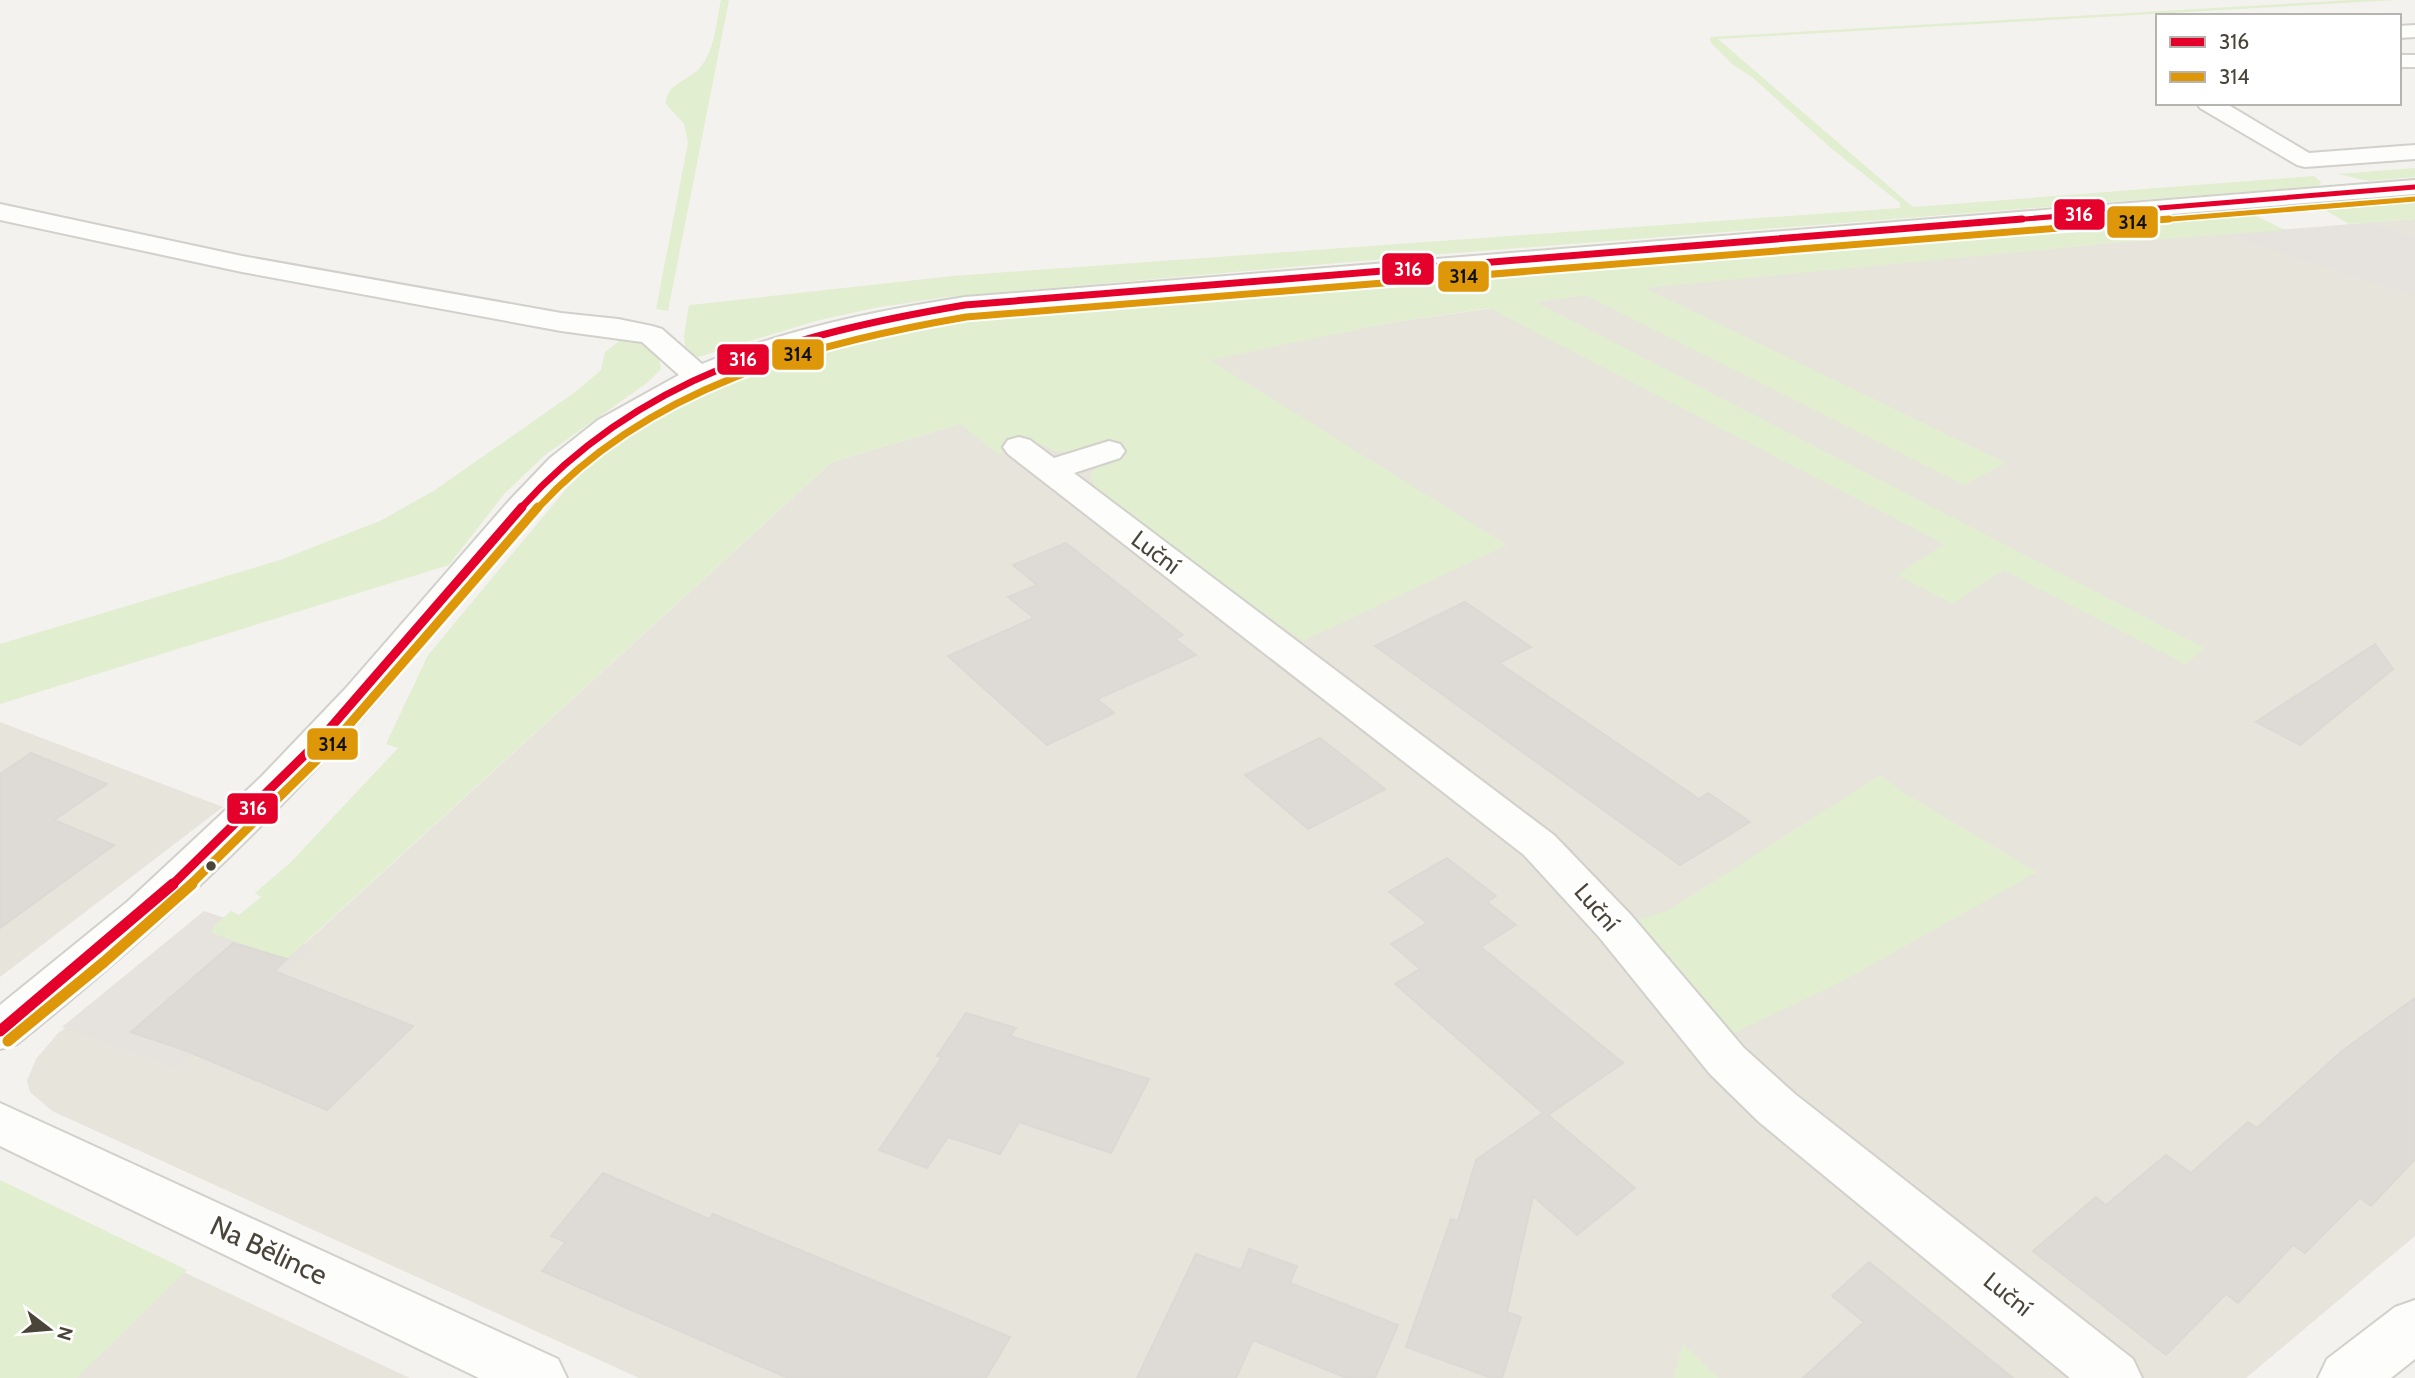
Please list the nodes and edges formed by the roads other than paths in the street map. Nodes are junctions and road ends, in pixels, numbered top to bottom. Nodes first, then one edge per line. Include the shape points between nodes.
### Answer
1 (2210, 105) edge
2 (2415, 152) edge
3 (2305, 160) junction
4 (2415, 187) edge
5 (2359, 191) junction
6 (0, 212) edge
7 (699, 377) junction
8 (1109, 451) dead end
9 (0, 1031) edge
10 (0, 1123) edge
11 (2415, 1325) edge
12 (538, 1378) edge
13 (2113, 1378) edge
14 (2347, 1378) edge

1 - 3 street
2 - 3 street
3 - 5 street
4 - 5 street
5 - 7 street via 965,305 807,335
6 - 7 street via 242,264 652,335
7 - 9 street via 609,427 562,463 316,746 249,815 74,972
8 - 13 street, Luční via 1034,459 1539,845 1615,926 1727,1061 1777,1108
10 - 12 street, Na Bělince
11 - 14 street

